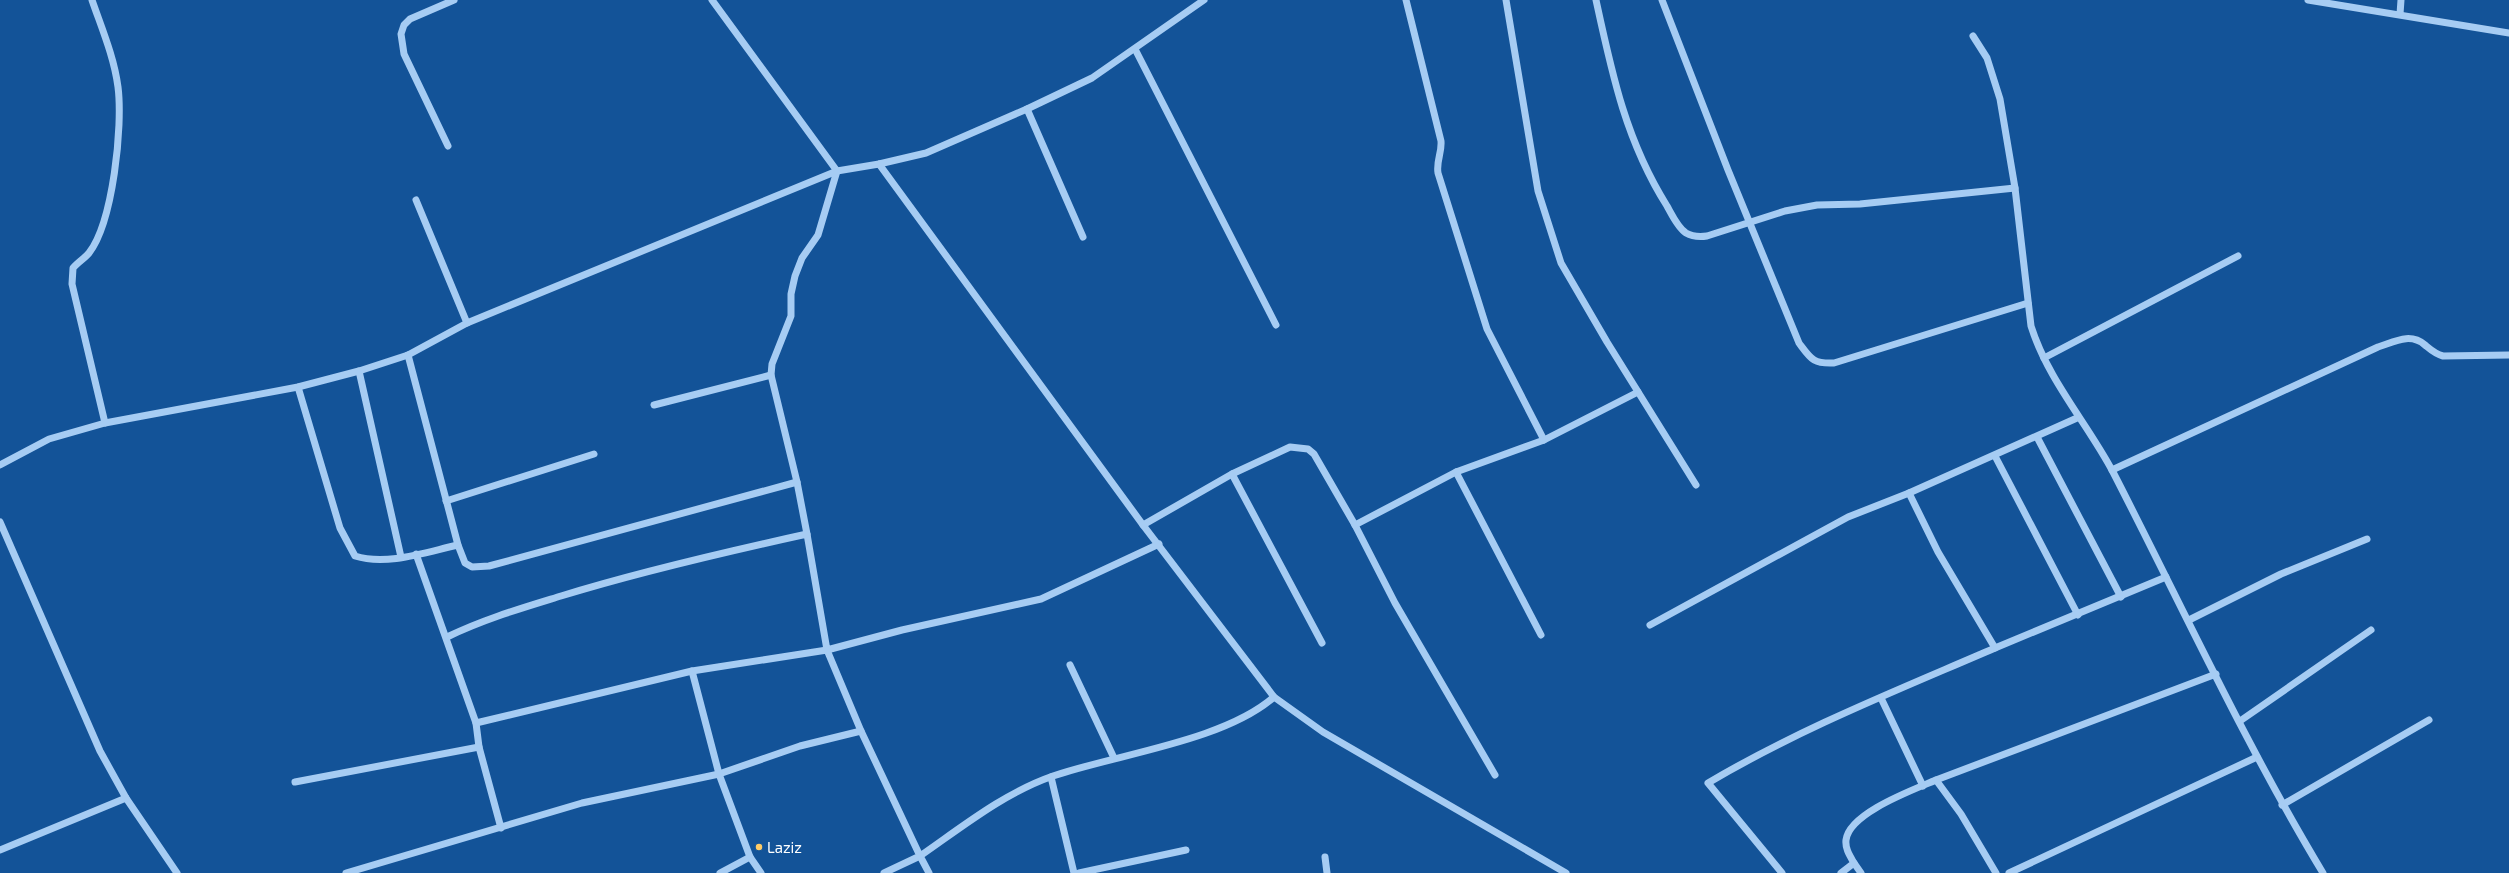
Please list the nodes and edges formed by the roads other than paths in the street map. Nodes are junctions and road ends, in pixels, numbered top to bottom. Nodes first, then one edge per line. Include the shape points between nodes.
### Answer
1 (92, 0) edge
2 (454, 0) edge
3 (712, 0) edge
4 (1204, 0) edge
5 (1406, 0) edge
6 (1506, 0) edge
7 (1596, 0) edge
8 (1662, 0) edge
9 (2308, 0) edge
10 (2401, 0) edge
11 (2344, 3) edge
12 (2400, 14) junction
13 (2509, 33) edge
14 (1973, 36) dead end
15 (1135, 49) junction
16 (1027, 109) junction
17 (448, 146) dead end
18 (879, 164) junction
19 (837, 171) junction
20 (2015, 188) junction
21 (416, 200) dead end
22 (1750, 224) junction
23 (1083, 237) dead end
24 (2238, 256) dead end
25 (2028, 303) junction
26 (467, 323) junction
27 (1276, 325) dead end
28 (408, 354) junction
29 (2509, 355) edge
30 (2044, 358) junction
31 (359, 371) junction
32 (771, 375) junction
33 (298, 387) junction
34 (1638, 392) junction
35 (654, 405) dead end
36 (2078, 418) junction
37 (105, 423) junction
38 (2037, 437) junction
39 (1544, 440) junction
40 (594, 454) dead end
41 (1995, 456) junction
42 (0, 465) edge
43 (2112, 470) junction
44 (1456, 472) junction
45 (1232, 474) junction
46 (797, 482) junction
47 (1696, 485) dead end
48 (1909, 493) junction
49 (446, 501) junction
50 (0, 522) edge
51 (1143, 525) junction
52 (1355, 525) junction
53 (808, 534) junction
54 (2367, 539) dead end
55 (1158, 544) junction
56 (458, 545) junction
57 (416, 554) junction
58 (401, 557) junction
59 (2166, 577) junction
60 (2121, 597) junction
61 (2078, 615) junction
62 (2189, 620) junction
63 (1650, 626) dead end
64 (2371, 630) dead end
65 (1541, 635) dead end
66 (447, 637) junction
67 (1322, 643) dead end
68 (1995, 648) junction
69 (827, 650) junction
70 (1070, 665) dead end
71 (692, 672) junction
72 (2216, 674) junction
73 (1274, 697) junction
74 (1881, 698) junction
75 (2429, 720) dead end
76 (2240, 721) junction
77 (476, 723) junction
78 (861, 731) junction
79 (479, 747) junction
80 (2257, 757) junction
81 (1114, 758) junction
82 (719, 774) junction
83 (1496, 775) dead end
84 (1051, 777) junction
85 (1936, 780) junction
86 (295, 782) dead end
87 (1923, 786) junction
88 (126, 798) junction
89 (2282, 805) junction
90 (501, 828) junction
91 (0, 850) edge
92 (1186, 850) dead end
93 (920, 856) junction
94 (750, 857) junction
95 (1325, 857) dead end
96 (1854, 863) junction
97 (177, 873) edge
98 (346, 873) edge
99 (720, 873) edge
100 (761, 873) edge
101 (884, 873) edge
102 (929, 873) edge
103 (1074, 873) edge
104 (1079, 873) edge
105 (1327, 873) edge
106 (1566, 873) edge
107 (1782, 873) edge
108 (1841, 873) edge
109 (1861, 873) edge
110 (1996, 873) edge
111 (2009, 873) edge
112 (2323, 873) edge

1 - 37 street via 110,52 118,87 119,132 107,211 89,252 73,268 72,284
2 - 17 street via 410,19 404,25 401,34 404,54
3 - 19 street
4 - 15 street
5 - 39 street via 1441,141 1437,161 1438,173 1474,290 1487,329
6 - 34 street via 1538,191 1548,225 1561,263
7 - 22 street via 1617,94 1630,134 1654,186 1681,228 1696,237
8 - 22 street
9 - 11 street
10 - 12 street
11 - 12 street
12 - 13 street
14 - 20 street via 1987,58 1996,81
15 - 16 street via 1092,78
15 - 27 street
16 - 18 street via 926,153
16 - 23 street
18 - 19 street
18 - 51 street
19 - 26 street
19 - 32 street via 818,235 802,258 795,276 791,294 791,316 772,364
20 - 22 street via 1860,204 1817,205 1785,211
20 - 25 street
21 - 26 street
22 - 25 street via 1799,343 1811,360 1818,363 1843,361
24 - 30 street
25 - 30 street via 2030,326
26 - 28 street
28 - 31 street
28 - 49 street
29 - 43 street via 2443,356 2434,353 2418,339 2403,338 2378,347
30 - 36 street
31 - 33 street
31 - 58 street
32 - 35 street
32 - 46 street
33 - 37 street
33 - 58 street via 347,544 355,556 365,559
34 - 39 street
34 - 47 street
36 - 38 street
36 - 43 street
37 - 42 street via 49,439
38 - 41 street
38 - 60 street
39 - 44 street
40 - 49 street
41 - 48 street
41 - 61 street
43 - 59 street
44 - 52 street
44 - 65 street
45 - 51 street
45 - 52 street via 1290,448 1308,449 1319,461
45 - 67 street
46 - 53 street
46 - 56 street via 481,568 465,563
48 - 63 street via 1848,517
48 - 68 street via 1938,552
49 - 56 street
50 - 88 street via 100,751
51 - 55 street
52 - 83 street via 1394,604
53 - 66 street via 598,584 492,617
53 - 69 street
54 - 62 street via 2281,574
55 - 69 street via 1041,599 902,630
55 - 73 street
56 - 57 street
57 - 58 street
57 - 66 street
59 - 60 street
59 - 62 street
60 - 61 street
61 - 68 street
62 - 72 street
64 - 76 street
66 - 77 street
68 - 74 street
69 - 71 street
69 - 78 street
70 - 81 street
71 - 77 street
71 - 82 street
72 - 76 street
72 - 85 street
73 - 81 street via 1262,708 1242,719 1194,736
73 - 106 street via 1323,732
74 - 87 street
74 - 107 street via 1749,759 1708,784
75 - 89 street
76 - 80 street
77 - 79 street
78 - 82 street via 800,746
78 - 93 street
79 - 86 street
79 - 90 street
80 - 89 street
80 - 111 street
81 - 84 street
82 - 90 street via 582,803
82 - 94 street
84 - 93 street via 992,806
84 - 103 street
85 - 87 street
85 - 110 street via 1961,814
87 - 96 street via 1871,811 1852,827 1848,832 1846,845
88 - 91 street
88 - 97 street
89 - 112 street
90 - 98 street
92 - 104 street
93 - 101 street
93 - 102 street
94 - 99 street
94 - 100 street
95 - 105 street
96 - 108 street
96 - 109 street

